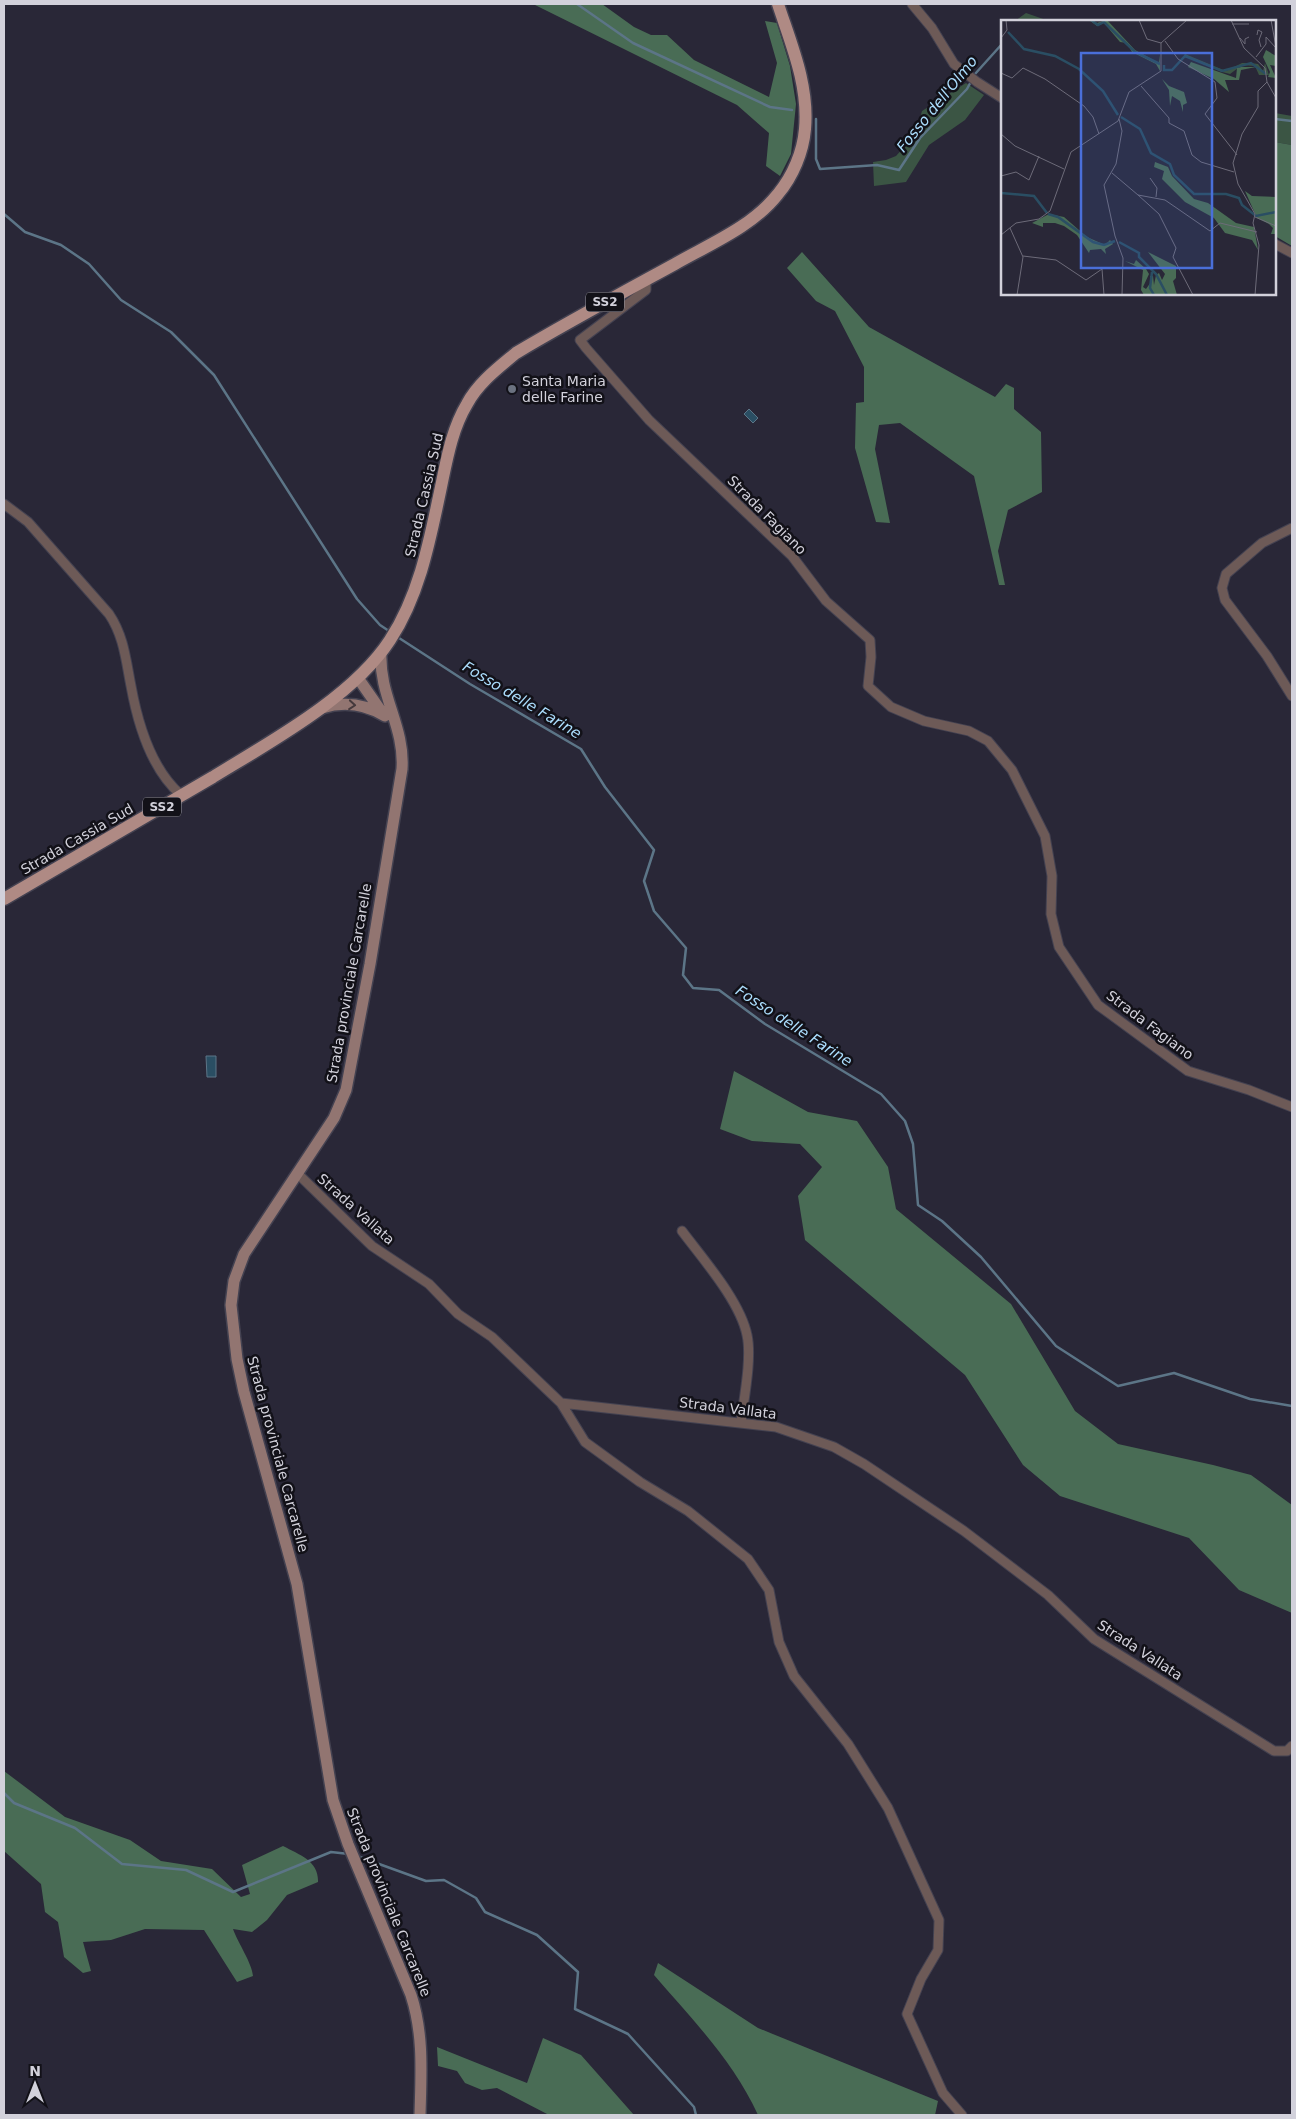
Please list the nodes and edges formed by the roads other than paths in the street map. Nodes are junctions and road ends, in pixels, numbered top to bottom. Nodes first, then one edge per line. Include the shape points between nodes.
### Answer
1 (778, 4) edge
2 (912, 4) edge
3 (1001, 97) edge
4 (1276, 245) edge
5 (1292, 253) edge
6 (646, 280) junction
7 (4, 504) edge
8 (1292, 528) edge
9 (381, 653) junction
10 (358, 678) junction
11 (1292, 696) edge
12 (388, 702) junction
13 (318, 709) junction
14 (385, 716) junction
15 (397, 728) junction
16 (181, 796) junction
17 (4, 898) edge
18 (1292, 1108) edge
19 (297, 1173) junction
20 (682, 1231) dead end
21 (561, 1403) junction
22 (741, 1422) junction
23 (1292, 1746) edge
24 (420, 2115) edge
25 (962, 2115) edge

1 - 6 main road, Strada Cassia Sud / SS2 via 804,86 805,127 796,164 777,196 743,225
2 - 3 street via 932,28 954,64
4 - 5 street
6 - 9 main road, Strada Cassia Sud / SS2 via 516,353 477,389 450,444 427,552 416,586 399,625
6 - 18 street, Strada Fagiano via 646,290 580,340 649,420 792,556 826,601 870,640 868,686 891,707 924,721 969,731 988,741 1012,770 1045,836 1052,876 1051,914 1059,946 1098,1005 1188,1071 1249,1090
7 - 16 street via 28,522 118,627 147,744 162,775
8 - 11 street via 1262,543 1226,574 1222,588 1226,600
9 - 10 main road, Strada Cassia Sud / SS2
9 - 12 main road, Strada provinciale Carcarelle via 381,675
10 - 12 main road
10 - 13 main road, Strada Cassia Sud / SS2
10 - 14 main road
12 - 15 main road, Strada provinciale Carcarelle
13 -> 14 main road via 336,704 356,704
13 - 16 main road, Strada Cassia Sud / SS2
14 - 15 main road
15 - 19 main road, Strada provinciale Carcarelle via 402,748 402,769 346,1090 334,1118
16 - 17 main road, Strada Cassia Sud / SS2
19 - 21 street, Strada Vallata via 372,1246 429,1284 458,1314 492,1337
19 - 24 main road, Strada provinciale Carcarelle via 254,1238 234,1281 232,1318 237,1359 296,1584 337,1815 417,2015 422,2051
20 - 22 street via 733,1301 747,1335 747,1372
21 - 22 street, Strada Vallata
21 - 25 street via 585,1442 696,1517 748,1559 769,1590 779,1642 794,1676 848,1744 888,1808 939,1920 938,1950 921,1979 907,2014 943,2092
22 - 23 street, Strada Vallata via 776,1427 834,1447 864,1464 964,1531 1048,1596 1094,1639 1274,1751 1287,1751

